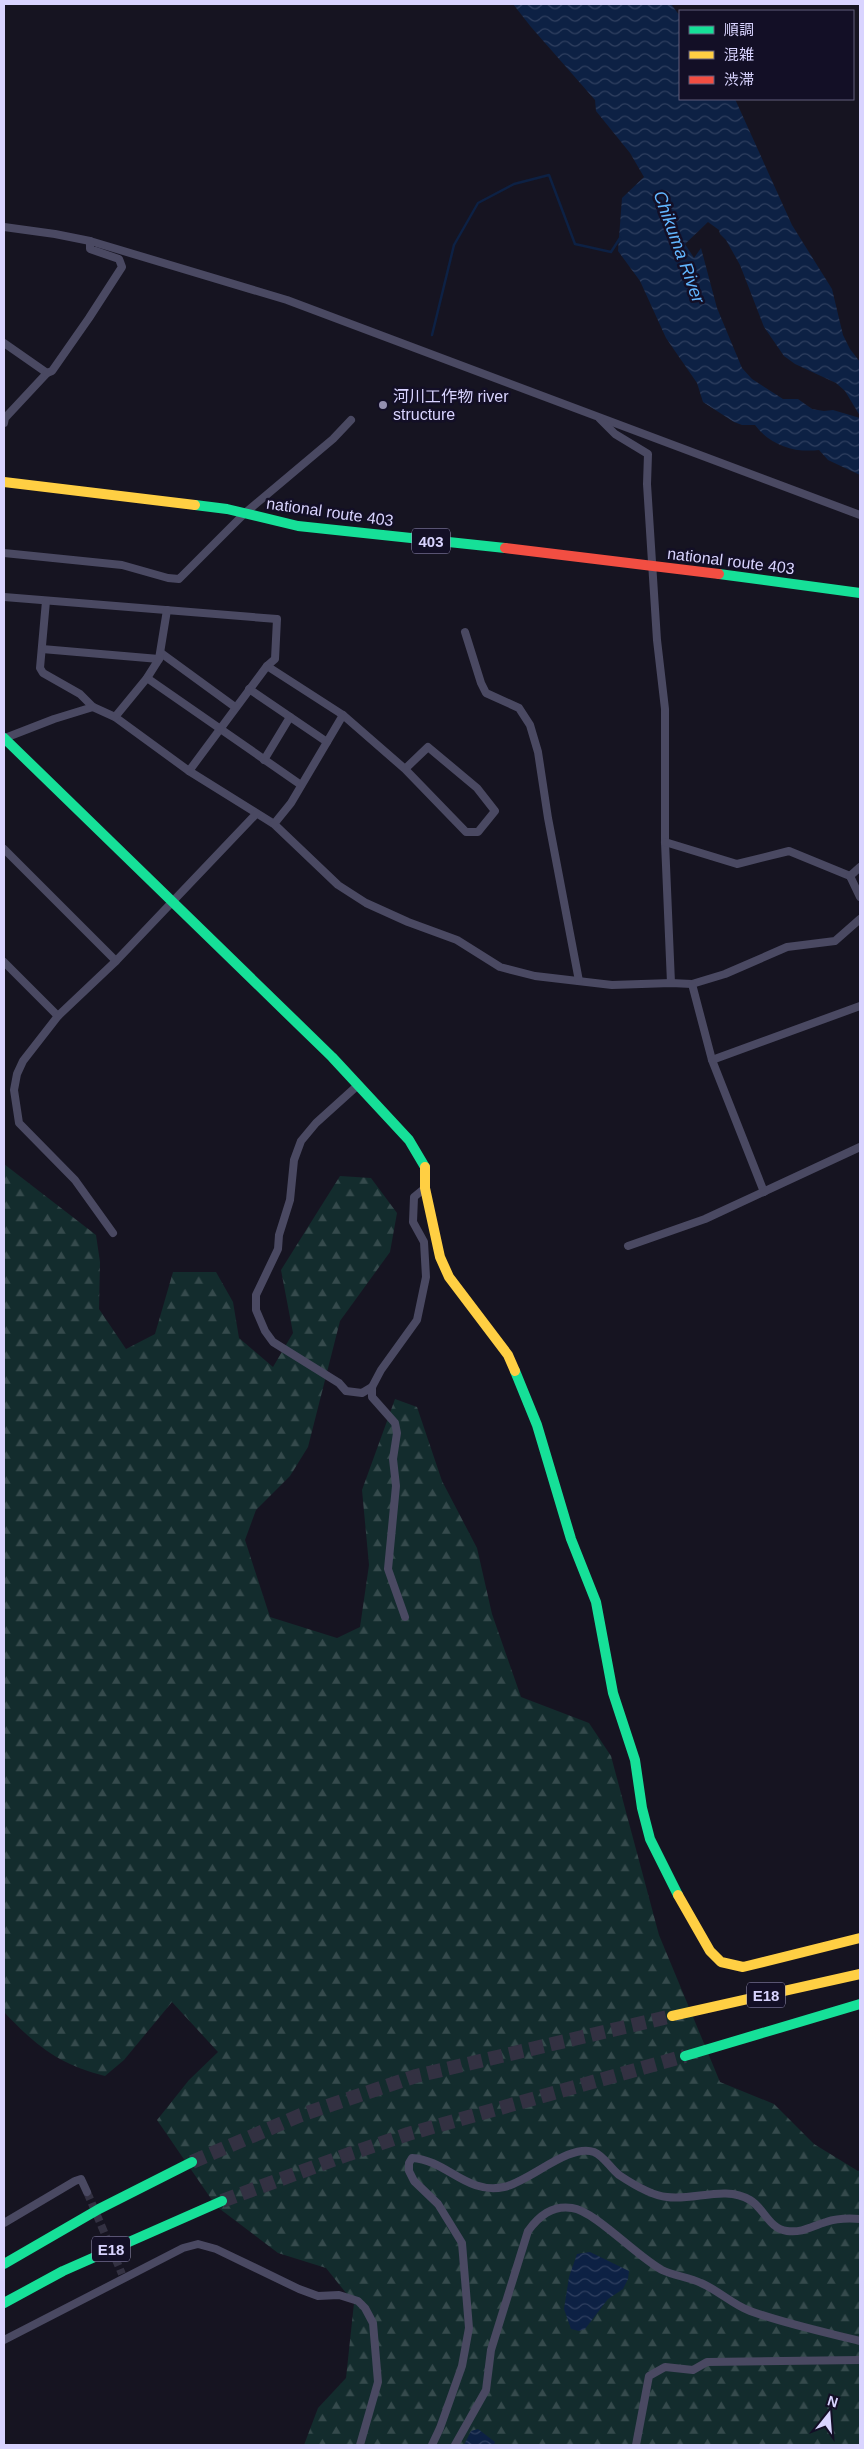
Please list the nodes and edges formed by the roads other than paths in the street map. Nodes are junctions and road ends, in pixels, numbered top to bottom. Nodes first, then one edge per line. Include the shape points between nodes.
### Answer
1 (4, 227) edge
2 (90, 241) junction
3 (4, 342) edge
4 (47, 373) junction
5 (599, 418) junction
6 (351, 420) dead end
7 (4, 423) edge
8 (4, 482) edge
9 (244, 513) junction
10 (860, 515) edge
11 (4, 553) edge
12 (654, 566) junction
13 (860, 593) edge
14 (4, 597) edge
15 (46, 601) junction
16 (167, 610) junction
17 (465, 632) dead end
18 (42, 649) junction
19 (160, 656) junction
20 (267, 666) junction
21 (147, 678) junction
22 (249, 689) junction
23 (235, 707) junction
24 (94, 708) junction
25 (343, 715) junction
26 (115, 716) junction
27 (290, 717) junction
28 (218, 729) junction
29 (4, 738) edge
30 (327, 742) junction
31 (264, 760) junction
32 (405, 769) junction
33 (189, 771) junction
34 (302, 785) junction
35 (256, 814) junction
36 (274, 824) junction
37 (665, 842) junction
38 (4, 849) edge
39 (860, 867) edge
40 (850, 876) junction
41 (860, 897) edge
42 (172, 902) junction
43 (860, 919) edge
44 (116, 960) junction
45 (4, 962) edge
46 (579, 981) junction
47 (671, 983) junction
48 (692, 984) junction
49 (860, 1006) edge
50 (58, 1016) junction
51 (712, 1060) junction
52 (357, 1086) junction
53 (860, 1147) edge
54 (425, 1188) junction
55 (764, 1192) junction
56 (112, 1233) dead end
57 (628, 1246) dead end
58 (372, 1387) junction
59 (405, 1617) dead end
60 (860, 1938) edge
61 (860, 1974) edge
62 (860, 2004) edge
63 (672, 2016) tunnel mouth
64 (685, 2056) tunnel mouth
65 (192, 2162) tunnel mouth
66 (87, 2192) tunnel mouth
67 (222, 2201) tunnel mouth
68 (860, 2219) edge
69 (4, 2223) edge
70 (4, 2264) edge
71 (4, 2303) edge
72 (4, 2340) edge
73 (860, 2340) edge
74 (860, 2360) edge
75 (360, 2445) edge
76 (432, 2445) edge
77 (455, 2445) edge
78 (636, 2445) edge

1 - 2 street
2 - 4 street via 90,250 119,259 122,267 52,371
2 - 5 street via 287,300
3 - 4 street
4 - 7 street via 5,418
5 - 10 street
5 - 12 street via 614,434 648,454 646,484
6 - 9 street via 333,439
8 - 9 main road, national route 403 / 403
9 - 11 street via 179,578 122,565
9 - 12 main road, national route 403 / 403 via 298,526
12 - 13 main road, national route 403 / 403
12 - 37 street via 664,709
14 - 15 street
15 - 16 street
15 - 18 street
16 - 19 street
16 - 20 street via 277,619 275,658
17 - 46 street via 486,693 519,708 530,725 538,752
18 - 19 street
18 - 24 street via 40,668 43,673 80,694
19 - 21 street
19 - 23 street
20 - 22 street
20 - 25 street
21 - 26 street
21 - 28 street
22 - 23 street
22 - 27 street
23 - 28 street
24 - 26 street
24 - 29 street
25 - 30 street
25 - 32 street
26 - 33 street
27 - 30 street
27 - 31 street
28 - 31 street
28 - 33 street
29 - 42 main road
30 - 34 street
31 - 34 street
32 - 32 street via 466,832 478,832 496,811 477,788 428,747
33 - 35 street
34 - 36 street
35 - 36 street
35 - 42 street
36 - 46 street via 338,885 366,903 457,940 500,967 535,976
37 - 40 street via 737,864 789,851
37 - 47 street
38 - 44 street
39 - 40 street
40 - 41 street
42 - 44 street
42 - 52 main road
43 - 48 street via 835,941 787,947 725,974
44 - 50 street
45 - 50 street
46 - 47 street via 612,985
47 - 48 street
48 - 51 street
49 - 51 street
50 - 56 street via 23,1061 14,1090 15,1108 19,1123 75,1180
51 - 55 street
52 - 54 main road via 409,1140 427,1170
52 - 58 street via 316,1123 301,1142 294,1160 290,1200 278,1249 256,1295 256,1310 272,1342 339,1383 346,1392 362,1393
53 - 55 street
54 - 58 street via 414,1197 413,1222 424,1242 426,1277 417,1320
54 - 60 main road via 440,1257 448,1277 508,1355 537,1425 571,1539 596,1602 613,1693 635,1760 650,1839 696,1930 721,1962 743,1967
55 - 57 street via 705,1219
58 - 59 street via 372,1397 395,1423 397,1433 393,1459 396,1486 388,1569
61 - 63 main road, E18
62 - 64 main road, E18
65 - 70 main road, E18 via 99,2209
66 - 69 street via 81,2179 74,2180
67 - 71 main road, E18 via 94,2256
68 - 76 street via 826,2222 804,2232 784,2231 770,2222 750,2200 722,2194 667,2198 619,2174 594,2152 579,2151 562,2157 520,2181 493,2189 482,2189 433,2163 412,2158 409,2171 414,2181 438,2204 462,2243 469,2328 462,2366
72 - 75 street via 123,2276 183,2248 198,2244 216,2249 318,2296 340,2294 358,2300 373,2323 378,2382
73 - 77 street via 749,2311 701,2282 662,2270 586,2212 560,2207 548,2210 528,2231 491,2350 486,2390
74 - 78 street via 707,2362 693,2370 665,2367 649,2376

